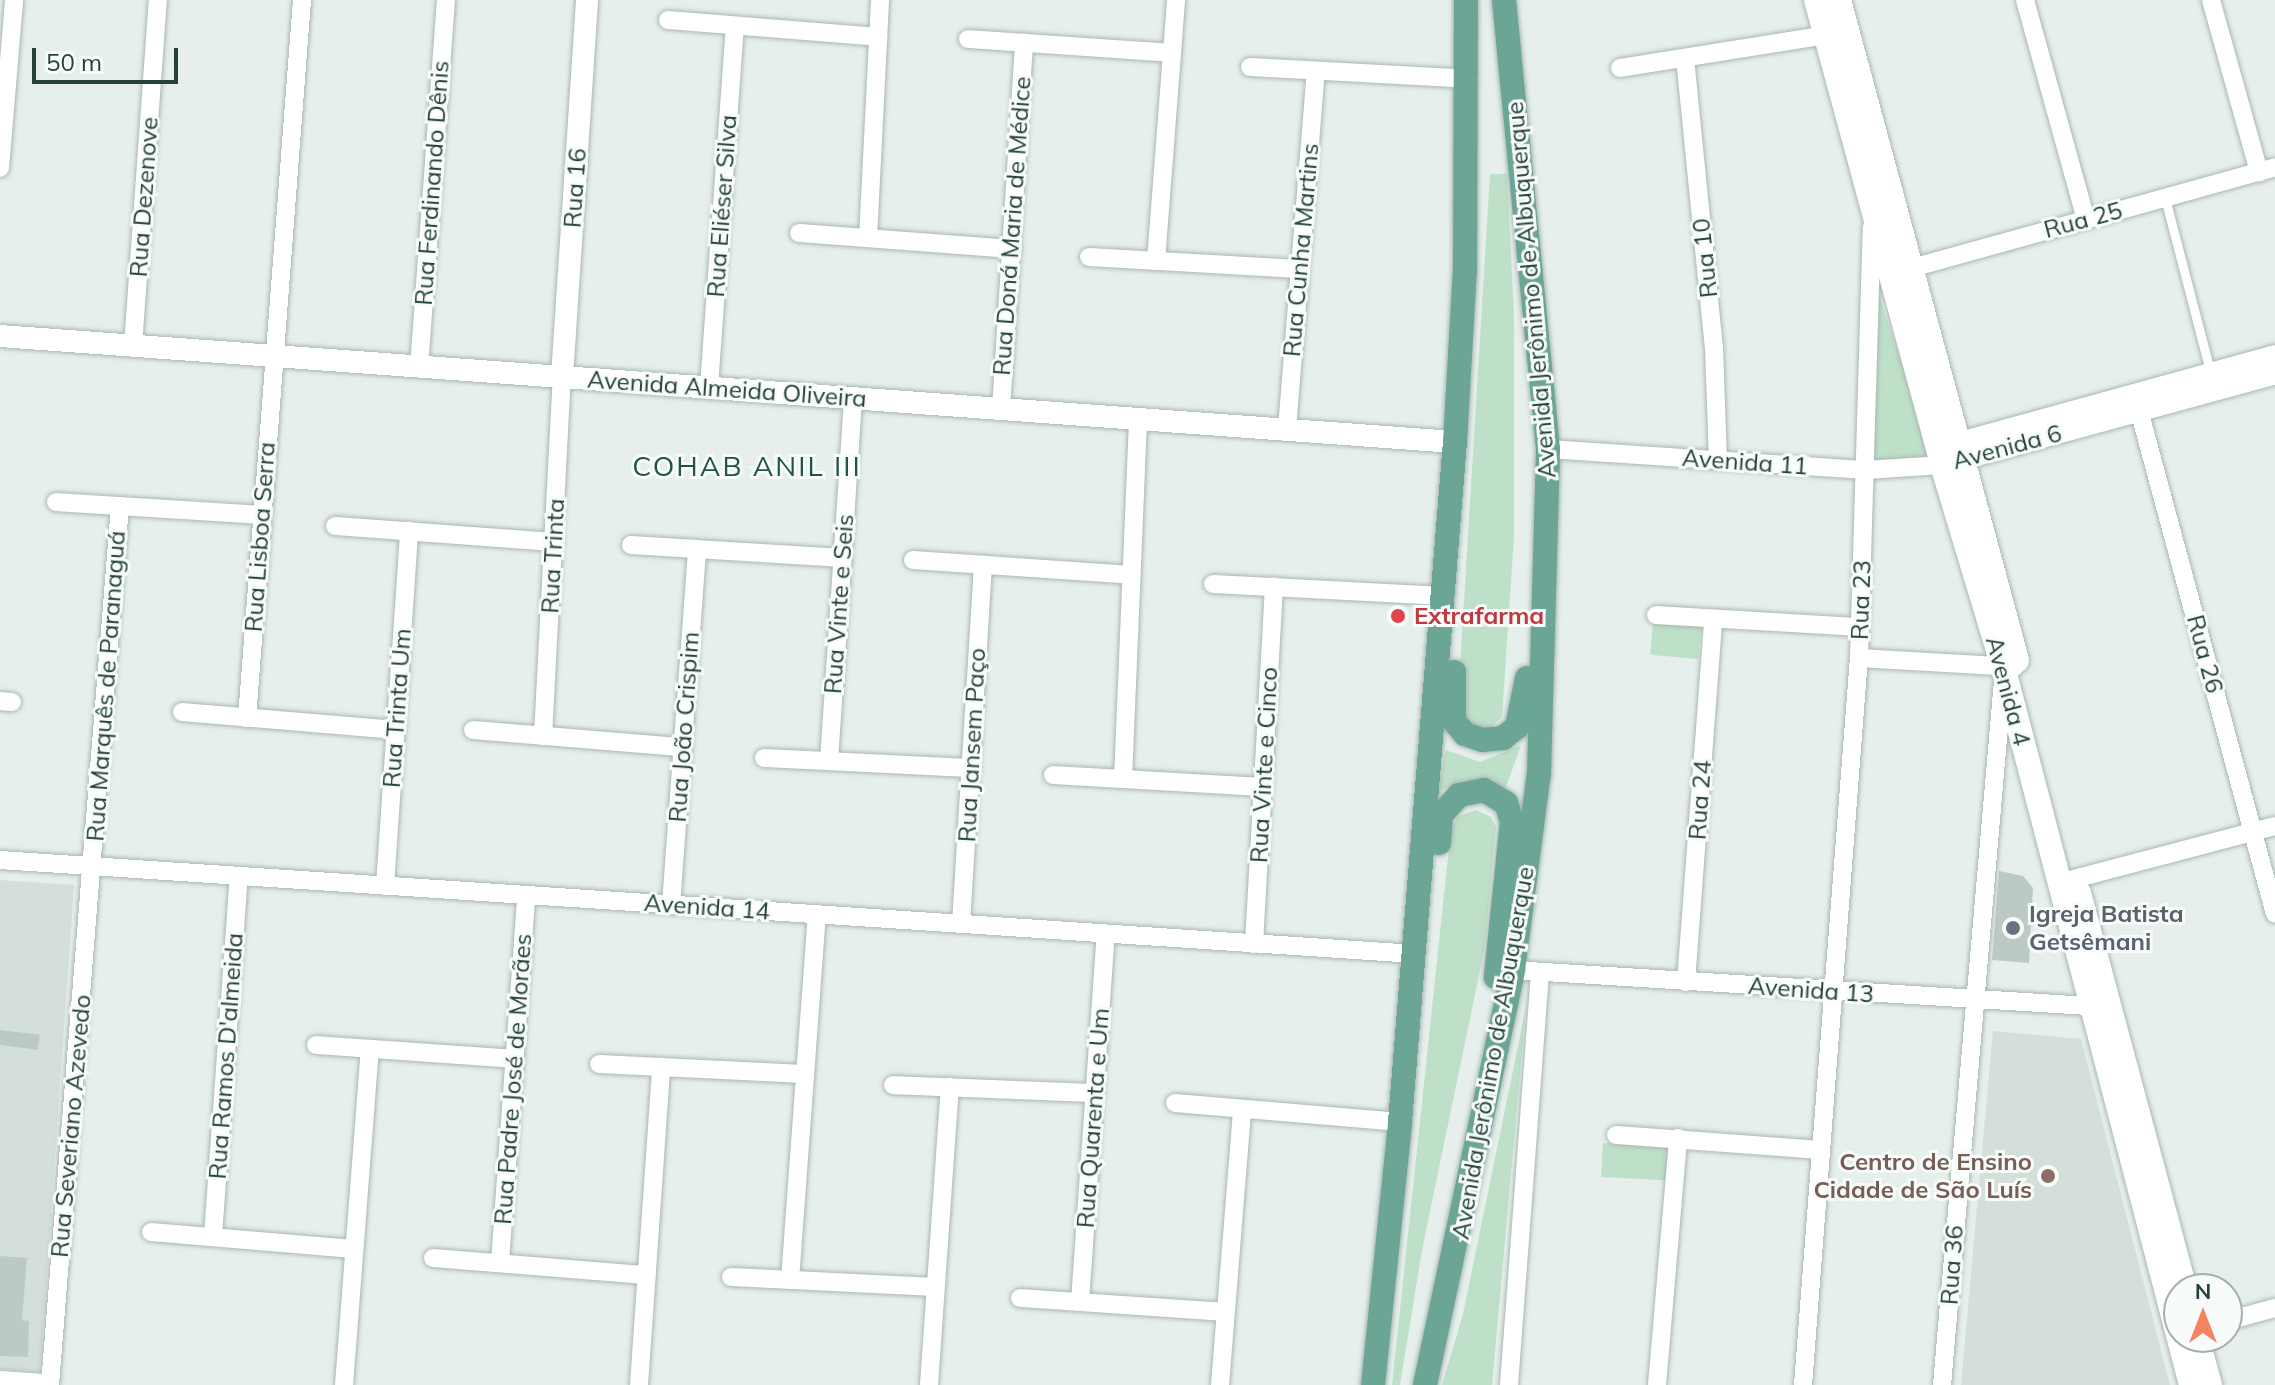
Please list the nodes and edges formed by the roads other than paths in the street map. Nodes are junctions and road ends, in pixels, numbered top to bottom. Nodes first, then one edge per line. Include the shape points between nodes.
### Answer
1 (14, 0) edge
2 (158, 0) edge
3 (302, 0) edge
4 (446, 0) edge
5 (587, 0) edge
6 (880, 0) edge
7 (1176, 0) edge
8 (1466, 0) edge
9 (1504, 0) edge
10 (1816, 0) edge
11 (1839, 0) edge
12 (2025, 0) edge
13 (2211, 0) edge
14 (668, 20) dead end
15 (735, 26) junction
16 (1826, 35) junction
17 (878, 37) junction
18 (968, 39) dead end
19 (1024, 43) junction
20 (1172, 53) junction
21 (1685, 58) junction
22 (1250, 67) dead end
23 (1620, 68) dead end
24 (1316, 71) junction
25 (1469, 79) junction
26 (0, 168) edge
27 (2267, 169) edge
28 (2165, 198) junction
29 (1872, 208) junction
30 (2086, 220) junction
31 (799, 233) dead end
32 (868, 238) junction
33 (1012, 249) junction
34 (1089, 257) dead end
35 (1156, 261) junction
36 (1299, 269) junction
37 (1901, 271) junction
38 (0, 336) edge
39 (133, 346) junction
40 (273, 356) junction
41 (2275, 356) edge
42 (419, 367) junction
43 (2275, 373) edge
44 (562, 377) junction
45 (2213, 382) junction
46 (709, 387) junction
47 (853, 398) junction
48 (2137, 403) junction
49 (1001, 409) junction
50 (1138, 419) junction
51 (1287, 429) junction
52 (1455, 442) junction
53 (1548, 449) junction
54 (1955, 456) junction
55 (1718, 460) junction
56 (1866, 470) junction
57 (56, 502) dead end
58 (120, 506) junction
59 (262, 515) junction
60 (335, 526) dead end
61 (409, 531) junction
62 (554, 542) junction
63 (631, 545) dead end
64 (697, 549) junction
65 (843, 558) junction
66 (913, 560) dead end
67 (983, 565) junction
68 (1131, 575) junction
69 (1213, 584) dead end
70 (1274, 587) junction
71 (1444, 596) junction
72 (1656, 615) dead end
73 (1713, 619) junction
74 (1860, 627) junction
75 (1859, 658) junction
76 (2011, 668) junction
77 (182, 712) dead end
78 (247, 718) junction
79 (396, 730) junction
80 (473, 730) dead end
81 (543, 736) junction
82 (682, 747) junction
83 (764, 758) dead end
84 (829, 761) junction
85 (970, 768) junction
86 (1053, 775) dead end
87 (1123, 779) junction
88 (1262, 787) junction
89 (2275, 826) edge
90 (2253, 832) junction
91 (0, 860) edge
92 (92, 866) junction
93 (239, 876) junction
94 (2067, 881) junction
95 (385, 886) junction
96 (526, 895) junction
97 (671, 905) junction
98 (817, 914) junction
99 (2275, 914) edge
100 (961, 924) junction
101 (1106, 934) junction
102 (1254, 944) junction
103 (1414, 954) junction
104 (1513, 970) junction
105 (1540, 973) junction
106 (1686, 982) junction
107 (1829, 991) junction
108 (1972, 1001) junction
109 (2101, 1008) junction
110 (316, 1045) dead end
111 (370, 1049) junction
112 (515, 1059) junction
113 (599, 1064) dead end
114 (661, 1067) junction
115 (805, 1074) junction
116 (893, 1085) dead end
117 (950, 1087) junction
118 (1095, 1093) junction
119 (1175, 1103) dead end
120 (1242, 1109) junction
121 (1400, 1122) junction
122 (1616, 1135) dead end
123 (1678, 1138) junction
124 (1818, 1150) junction
125 (1473, 1174) junction
126 (151, 1232) dead end
127 (213, 1236) junction
128 (353, 1249) junction
129 (433, 1258) dead end
130 (500, 1262) junction
131 (2169, 1273) edge
132 (2180, 1273) edge
133 (646, 1275) junction
134 (731, 1277) dead end
135 (790, 1280) junction
136 (936, 1287) junction
137 (1020, 1298) dead end
138 (1080, 1302) junction
139 (2275, 1308) edge
140 (1225, 1312) junction
141 (2243, 1317) edge
142 (2187, 1353) edge
143 (2194, 1353) edge
144 (0, 1382) edge
145 (47, 1385) edge
146 (344, 1385) edge
147 (639, 1385) edge
148 (929, 1385) edge
149 (1220, 1385) edge
150 (1373, 1385) edge
151 (1425, 1385) edge
152 (1509, 1385) edge
153 (1657, 1385) edge
154 (1803, 1385) edge
155 (1942, 1385) edge
156 (2191, 1385) edge
157 (2210, 1385) edge

1 - 26 street
2 - 39 street, Rua Dezenove
3 - 40 street, Rua Lisboa Serra
4 - 42 street, Rua Ferdinando Dênis
5 - 44 street, Rua 16
6 - 17 street
7 - 20 street
8 - 25 main road, Avenida Jerônimo de Albuquerque
9 - 53 main road, Avenida Jerônimo de Albuquerque
10 - 16 main road, Avenida 4
11 - 37 main road, Avenida 4
12 - 30 street
13 - 27 street
14 - 15 street
15 - 17 street
15 - 46 street, Rua Eliéser Silva
16 - 21 street
16 - 29 main road, Avenida 4
17 - 32 street
18 - 19 street
19 - 20 street
19 - 33 street, Rua Doná Maria de Médice
20 - 35 street
21 - 23 street
21 - 55 street, Rua 10 via 1714,347
22 - 24 street
24 - 25 street
24 - 36 street, Rua Cunha Martins
25 - 52 main road, Avenida Jerônimo de Albuquerque
27 - 28 street, Rua 25
28 - 30 street, Rua 25
28 - 45 lane
29 - 37 main road, Avenida 4
29 - 56 street, Rua 23
30 - 37 street, Rua 25
31 - 32 street
32 - 33 street
33 - 49 street, Rua Doná Maria de Médice
34 - 35 street
35 - 36 street
36 - 51 street, Rua Cunha Martins
37 - 54 main road, Avenida 4
38 - 39 street, Avenida Almeida Oliveira
39 - 40 street, Avenida Almeida Oliveira
40 - 42 street, Avenida Almeida Oliveira
40 - 59 street, Rua Lisboa Serra
41 - 45 street, Avenida 6
42 - 44 street, Avenida Almeida Oliveira
43 - 45 street, Avenida 6
44 - 46 street, Avenida Almeida Oliveira
44 - 62 street, Rua Trinta
45 - 48 street, Avenida 6
46 - 47 street, Avenida Almeida Oliveira
47 - 49 street, Avenida Almeida Oliveira
47 - 65 street, Rua Vinte e Seis
48 - 54 street, Avenida 6
48 - 90 street, Rua 26
49 - 50 street, Avenida Almeida Oliveira
50 - 51 street, Avenida Almeida Oliveira
50 - 68 street
51 - 52 street, Avenida Almeida Oliveira
52 - 53 main road via 1459,561 1453,715 1460,731 1482,740 1508,735 1525,709
52 - 71 main road, Avenida Jerônimo de Albuquerque
53 - 55 street, Avenida 11
53 - 104 main road, Avenida Jerônimo de Albuquerque via 1539,773
54 - 56 street, Avenida 11
54 - 76 main road, Avenida 4
55 - 56 street, Avenida 11
56 - 74 street, Rua 23
57 - 58 street
58 - 59 street
58 - 92 street, Rua Marquês de Paranaguá
59 - 78 street, Rua Lisboa Serra
60 - 61 street
61 - 62 street
61 - 79 street, Rua Trinta Um
62 - 81 street, Rua Trinta
63 - 64 street
64 - 65 street
64 - 82 street, Rua João Crispim
65 - 84 street, Rua Vinte e Seis
66 - 67 street
67 - 68 street
67 - 85 street, Rua Jansem Paço
68 - 87 street
69 - 70 street
70 - 71 street
70 - 88 street, Rua Vinte e Cinco
71 - 103 main road, Avenida Jerônimo de Albuquerque
72 - 73 street
73 - 74 street
73 - 106 street, Rua 24
74 - 75 street, Rua 23
75 - 76 street
75 - 107 street, Rua 23
76 - 94 main road, Avenida 4
76 - 108 street, Rua 36
77 - 78 street
78 - 79 street
79 - 95 street, Rua Trinta Um
80 - 81 street
81 - 82 street
82 - 97 street, Rua João Crispim
83 - 84 street
84 - 85 street
85 - 100 street, Rua Jansem Paço
86 - 87 street
87 - 88 street
88 - 102 street, Rua Vinte e Cinco
89 - 90 street
90 - 94 street
90 - 99 street, Rua 26
91 - 92 street, Avenida 14
92 - 93 street, Avenida 14
92 - 145 street, Rua Severiano Azevedo
93 - 95 street, Avenida 14
93 - 127 street, Rua Ramos D'almeida
94 - 109 main road, Avenida 4
95 - 96 street, Avenida 14
96 - 97 street, Avenida 14
96 - 112 street, Rua Padre José de Morães
97 - 98 street, Avenida 14
98 - 100 street, Avenida 14
98 - 115 street
100 - 101 street, Avenida 14
101 - 102 street, Avenida 14
101 - 118 street, Rua Quarenta e Um
102 - 103 street, Avenida 14
103 - 121 main road, Avenida Jerônimo de Albuquerque
104 - 105 street, Avenida 13
104 - 125 main road, Avenida Jerônimo de Albuquerque
105 - 106 street, Avenida 13
105 - 152 street, Avenida Jerônimo de Albuquerque
106 - 107 street, Avenida 13
107 - 108 street, Avenida 13
107 - 124 street, Rua 23
108 - 109 street, Avenida 13
108 - 155 street, Rua 36
109 - 131 main road, Avenida 4
109 - 132 main road, Avenida 4
110 - 111 street
111 - 112 street
111 - 128 street
112 - 130 street, Rua Padre José de Morães
113 - 114 street
114 - 115 street
114 - 133 street
115 - 135 street
116 - 117 street
117 - 118 street
117 - 136 street
118 - 138 street, Rua Quarenta e Um
119 - 120 street
120 - 121 street
120 - 140 street
121 - 125 main road via 1431,946 1441,815 1459,795 1489,791 1506,803 1512,821
121 - 150 main road, Avenida Jerônimo de Albuquerque
122 - 123 street
123 - 124 street
123 - 153 street
124 - 154 street, Rua 23
125 - 151 main road, Avenida Jerônimo de Albuquerque
126 - 127 street
127 - 128 street
128 - 146 street
129 - 130 street
130 - 133 street
133 - 147 street
134 - 135 street
135 - 136 street
136 - 148 street
137 - 138 street
138 - 140 street
139 - 141 street
140 - 149 street
142 - 156 main road, Avenida 4
143 - 157 main road, Avenida 4
144 - 145 street

